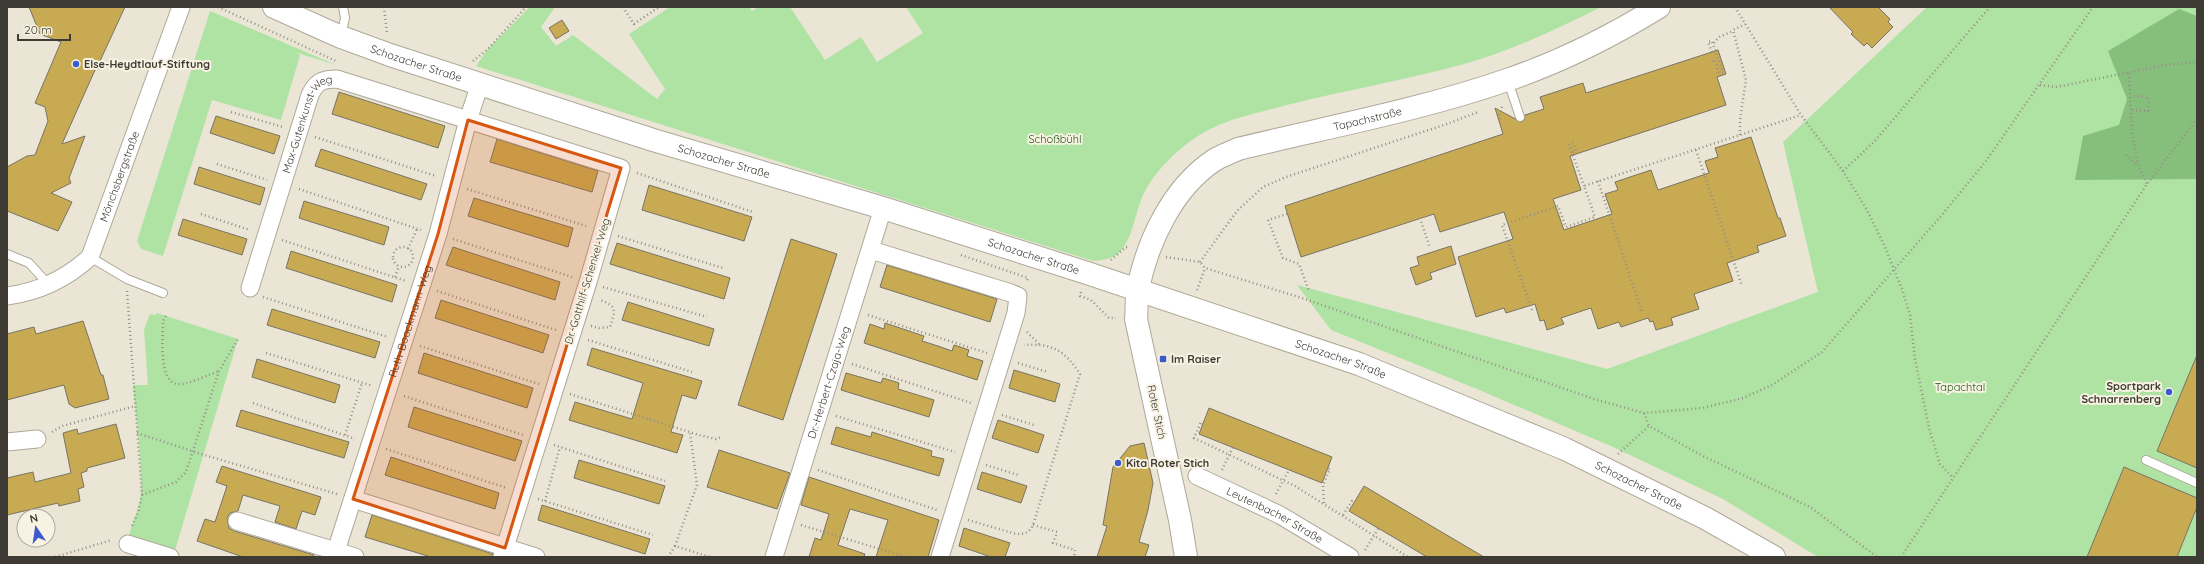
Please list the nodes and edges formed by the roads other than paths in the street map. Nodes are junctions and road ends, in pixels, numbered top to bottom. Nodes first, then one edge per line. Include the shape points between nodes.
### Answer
1 (180, 7) edge
2 (274, 7) edge
3 (343, 7) edge
4 (1659, 7) edge
5 (341, 37) junction
6 (1508, 80) junction
7 (480, 84) junction
8 (1520, 117) dead end
9 (468, 120) junction
10 (883, 208) junction
11 (871, 250) junction
12 (7, 254) edge
13 (90, 257) junction
14 (49, 285) junction
15 (1138, 290) junction
16 (255, 292) road end
17 (163, 294) dead end
18 (7, 296) edge
19 (37, 439) road end
20 (7, 442) edge
21 (2146, 460) dead end
22 (1198, 476) dead end
23 (2197, 483) edge
24 (353, 499) junction
25 (237, 521) dead end
26 (124, 539) road end
27 (501, 550) edge
28 (335, 554) edge
29 (1357, 554) edge
30 (170, 557) edge
31 (355, 557) edge
32 (536, 557) edge
33 (774, 557) edge
34 (940, 557) edge
35 (1186, 557) edge
36 (1774, 557) edge

1 - 13 street, Mönchsbergstraße
2 - 5 main road, Schozacher Straße
3 - 5 lane via 345,18
4 - 6 main road, Tapachstraße via 1633,23
5 - 7 main road, Schozacher Straße
6 - 8 lane
6 - 15 main road, Tapachstraße via 1430,103 1238,149 1215,160 1186,185 1165,216 1148,254
7 - 9 street, Ruth-Boockmann-Weg
7 - 10 main road, Schozacher Straße via 653,140
9 - 16 street, Max-Gutenkunst-Weg via 337,78 324,78 314,85 283,184 273,237
9 - 24 street, Ruth-Boockmann-Weg via 456,184 438,234 429,289 388,390
9 - 27 street, Dr.-Gotthilf-Schenkel-Weg via 621,168 588,282
10 - 11 street, Dr.-Herbert-Czaja-Weg
10 - 15 main road, Schozacher Straße
11 - 33 street, Dr.-Herbert-Czaja-Weg
11 - 34 street via 1018,296 1016,313
12 - 14 lane via 29,263
13 - 14 street, Mönchsbergstraße via 78,268
13 - 17 lane via 127,279
14 - 18 street, Mönchsbergstraße via 26,294
15 - 35 main road, Roter Stich via 1137,326
15 - 36 main road, Schozacher Straße via 1359,364 1565,449 1705,518
19 - 20 street
21 - 23 lane
22 - 29 street, Leutenbacher Straße
24 - 27 street
24 - 28 street, Ruth-Boockmann-Weg
25 - 28 street
26 - 30 street
27 - 32 street
28 - 31 street

